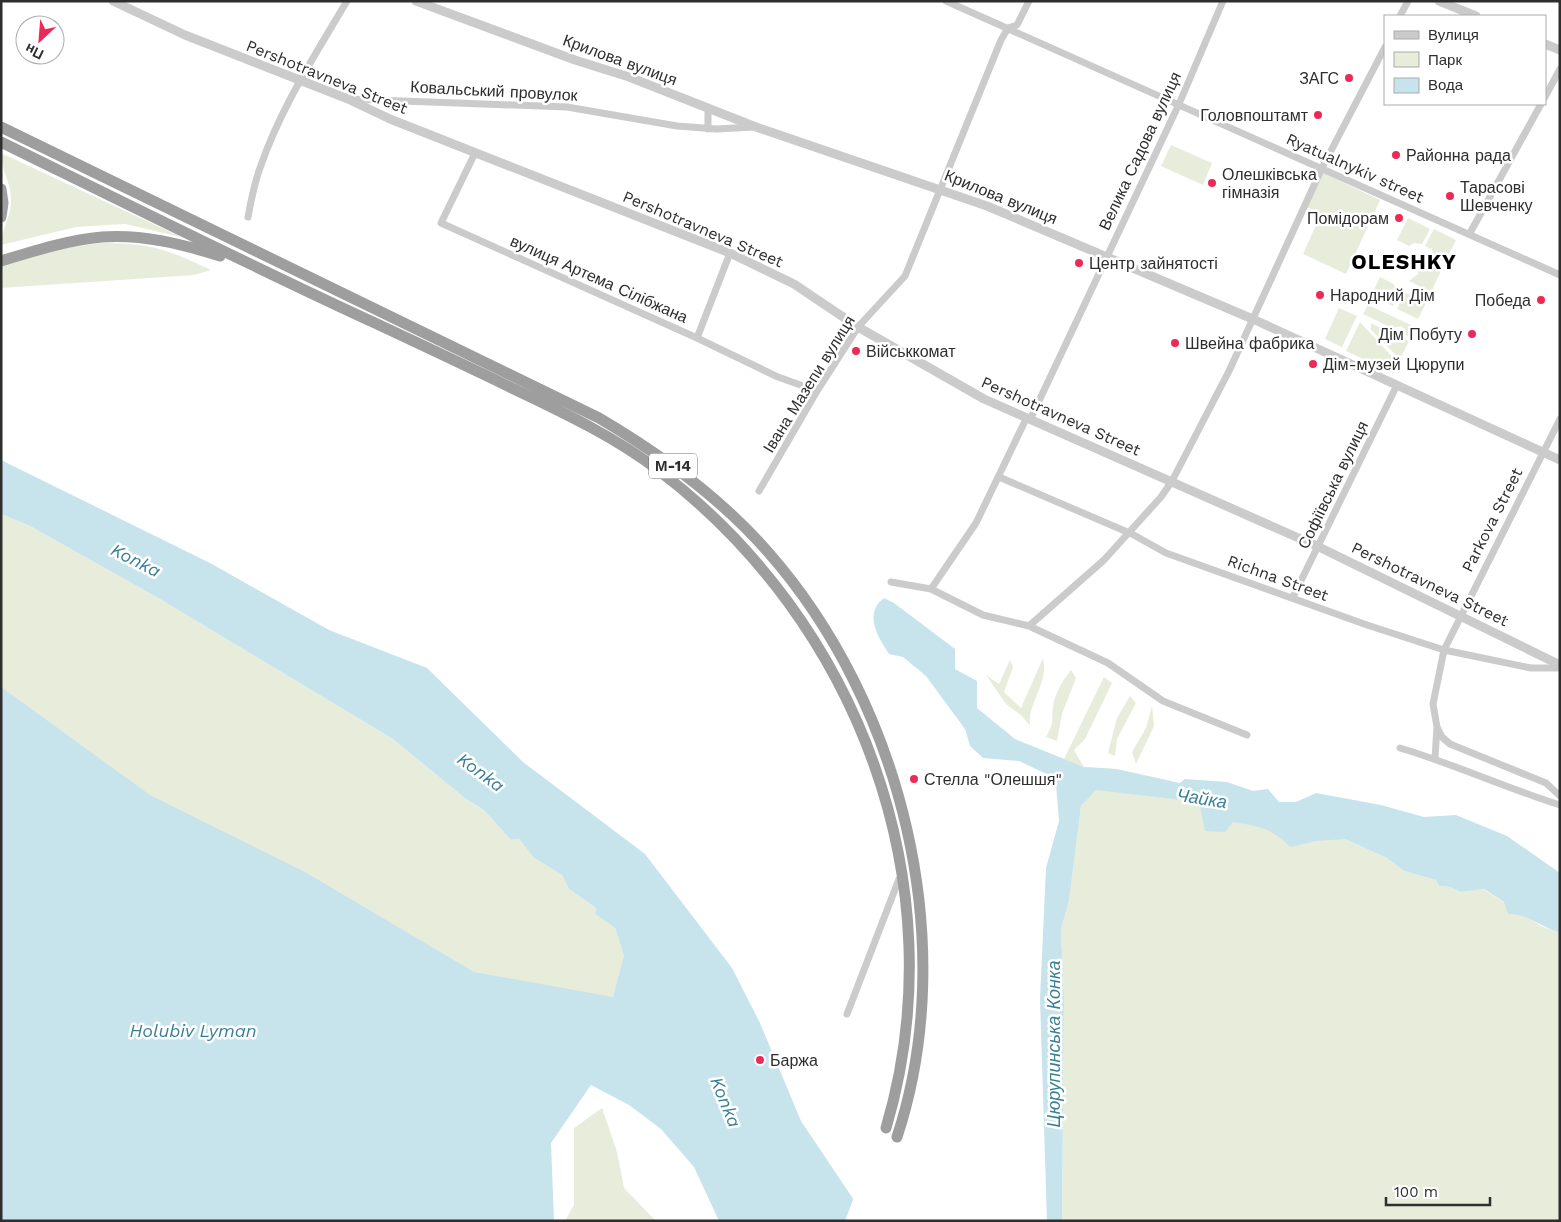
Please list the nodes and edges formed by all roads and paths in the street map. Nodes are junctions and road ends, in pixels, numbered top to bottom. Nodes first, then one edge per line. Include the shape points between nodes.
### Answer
1 (114, 1) edge
2 (347, 1) edge
3 (416, 1) edge
4 (946, 1) edge
5 (1029, 1) edge
6 (1223, 1) edge
7 (1408, 1) edge
8 (1439, 1) edge
9 (1401, 15) edge
10 (1474, 15) edge
11 (1008, 28) junction
12 (1546, 44) edge
13 (1384, 49) edge
14 (1560, 50) edge
15 (1560, 69) edge
16 (300, 81) junction
17 (1546, 95) edge
18 (348, 98) junction
19 (1179, 104) junction
20 (1540, 105) edge
21 (708, 108) junction
22 (1, 123) edge
23 (1, 127) edge
24 (756, 127) junction
25 (708, 129) junction
26 (1, 142) edge
27 (475, 153) junction
28 (1322, 168) junction
29 (100, 176) junction
30 (1, 189) edge
31 (942, 189) junction
32 (1, 217) edge
33 (248, 217) dead end
34 (1470, 234) junction
35 (730, 253) junction
36 (1105, 257) junction
37 (1, 261) edge
38 (254, 267) junction
39 (1560, 275) edge
40 (1251, 319) junction
41 (858, 327) junction
42 (697, 338) junction
43 (1397, 385) junction
44 (817, 390) junction
45 (1560, 419) edge
46 (1028, 420) junction
47 (1542, 452) junction
48 (1560, 460) edge
49 (999, 477) junction
50 (1172, 481) junction
51 (759, 491) dead end
52 (1130, 533) junction
53 (1319, 547) junction
54 (891, 582) dead end
55 (932, 589) junction
56 (1293, 597) junction
57 (1460, 615) junction
58 (1029, 626) junction
59 (1444, 650) junction
60 (1560, 666) edge
61 (1437, 727) junction
62 (1246, 735) dead end
63 (1400, 748) dead end
64 (1435, 758) junction
65 (1560, 796) edge
66 (1560, 805) edge
67 (901, 874) junction
68 (848, 1014) dead end
69 (886, 1128) dead end
70 (897, 1137) dead end

1 - 16 street, Pershotravneva Street via 185,36
2 - 16 street
3 - 21 street, Крилова вулиця
4 - 11 street, Ryatualnykiv street
5 - 11 street, Івана Мазепи вулиця via 1017,24
6 - 19 street, Велика Садова вулиця
7 - 9 street
8 - 10 street
11 - 19 street, Ryatualnykiv street
11 - 31 street, Івана Мазепи вулиця
12 - 14 street
13 - 28 street
15 - 17 street
16 - 18 street, Pershotravneva Street
16 - 33 street via 259,169
18 - 25 street, Ковальський провулок via 567,107
18 - 27 street, Pershotravneva Street via 390,119
19 - 28 street, Ryatualnykiv street
19 - 36 street, Велика Садова вулиця
20 - 34 street
21 - 24 street, Крилова вулиця
21 - 25 street
22 - 29 highway
23 - 29 highway, М-14
24 - 25 street, Ковальський провулок
24 - 31 street, Крилова вулиця
26 - 38 highway, М-14
27 - 35 street, Pershotravneva Street
27 - 42 street, вулиця Артема Сілібжана via 441,223
28 - 34 street, Ryatualnykiv street
28 - 40 street
29 - 70 highway, М-14 via 600,418 639,442 710,495 768,552 804,599 867,709 888,762 907,827 921,921 921,1022 911,1086
30 - 32 highway
31 - 36 street, Крилова вулиця
31 - 41 street, Івана Мазепи вулиця via 905,276
34 - 39 street, Ryatualnykiv street
35 - 41 street, Pershotravneva Street via 794,284
35 - 42 street
36 - 40 street, Крилова вулиця
36 - 46 street, Велика Садова вулиця
37 - 38 highway via 78,241 141,238 173,243
38 - 67 highway, М-14 via 547,404 617,442 694,498 767,572 801,616 827,660 853,709 873,760 893,825
40 - 43 street, Крилова вулиця
40 - 50 street via 1229,371
41 - 44 street, Івана Мазепи вулиця
41 - 46 street, Pershotravneva Street via 984,399
42 - 44 street, вулиця Артема Сілібжана via 778,377
43 - 47 street, Крилова вулиця
43 - 53 street, Софіївська вулиця
44 - 51 street, Івана Мазепи вулиця
45 - 47 street, Parkova Street
46 - 49 street, Велика Садова вулиця
46 - 50 street, Pershotravneva Street
47 - 48 street, Крилова вулиця
47 - 57 street, Parkova Street
49 - 52 street, Richna Street
49 - 55 street, Велика Садова вулиця via 976,523
50 - 52 street
50 - 53 street, Pershotravneva Street
52 - 56 street, Richna Street via 1166,553
52 - 58 street
53 - 56 street, Софіївська вулиця
53 - 57 street, Pershotravneva Street
54 - 55 street
55 - 58 street via 983,615
56 - 59 street, Richna Street
57 - 59 street, Parkova Street
57 - 60 street, Pershotravneva Street
58 - 62 street via 1108,663 1163,701
59 - 60 street, Richna Street via 1531,668
59 - 61 street, Parkova Street via 1433,704
61 - 64 street, Parkova Street
61 - 65 street via 1450,744 1546,783
63 - 64 street
64 - 66 street via 1466,773
67 - 68 street
67 - 69 highway, М-14 via 910,992 904,1046

